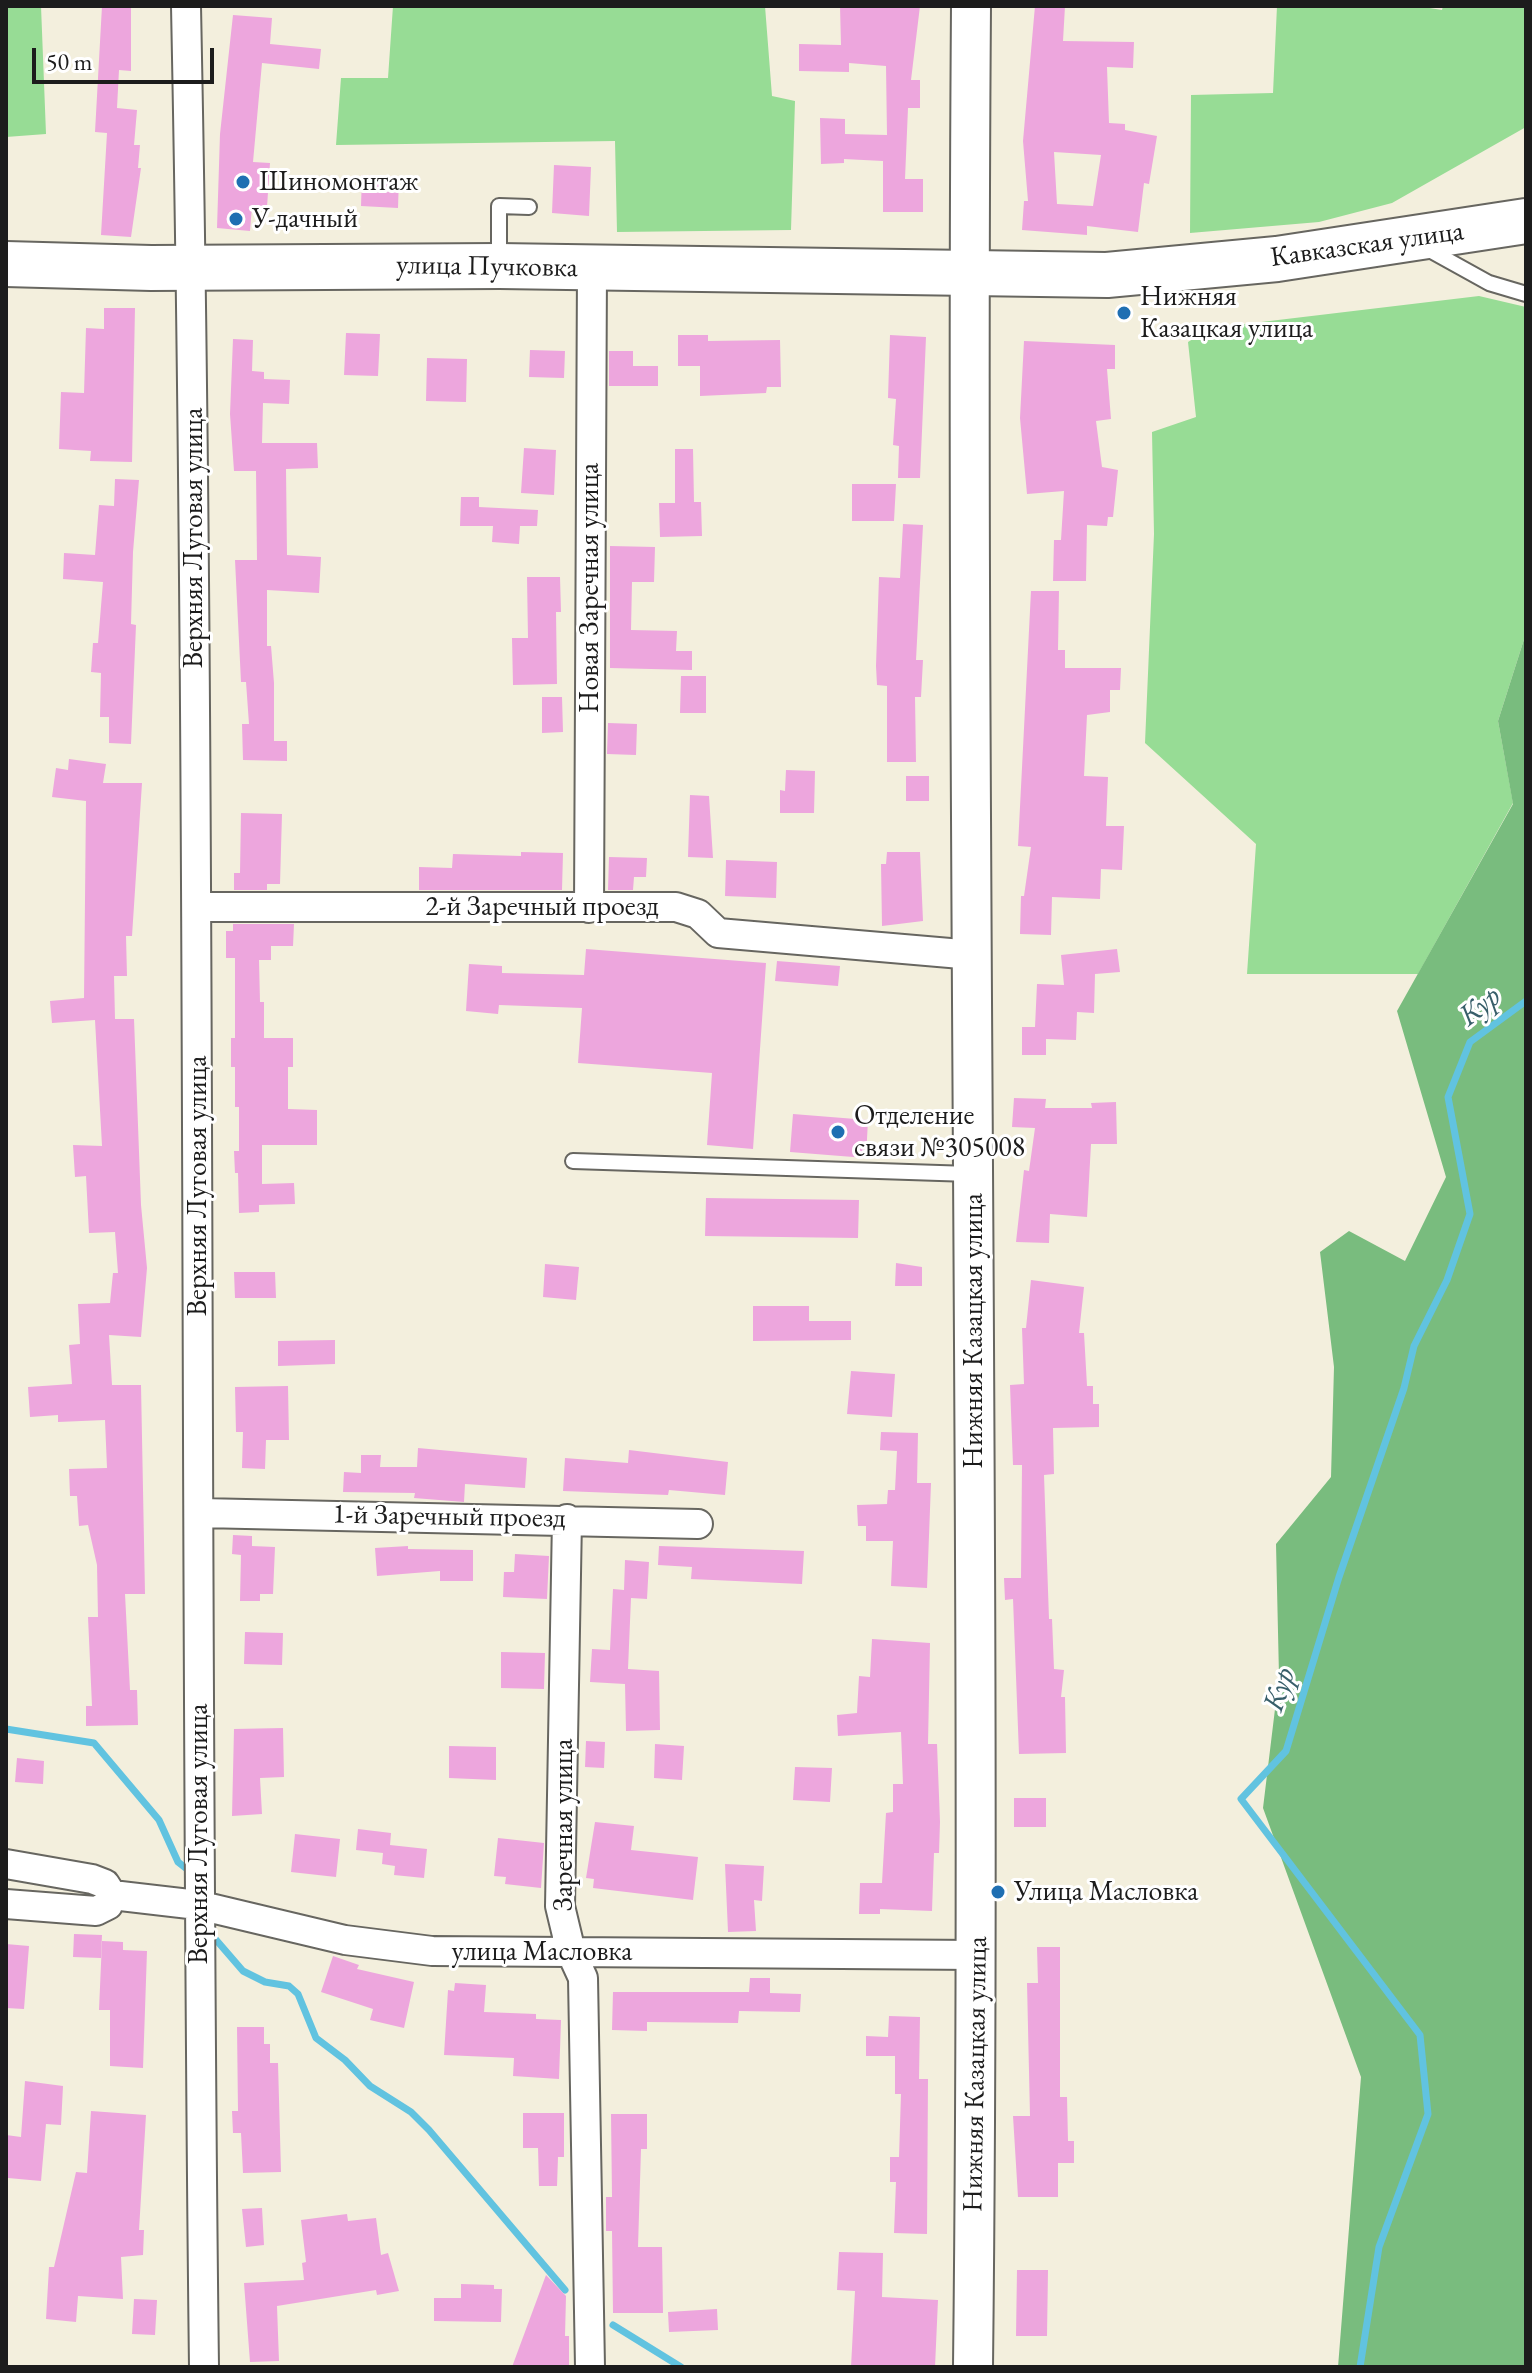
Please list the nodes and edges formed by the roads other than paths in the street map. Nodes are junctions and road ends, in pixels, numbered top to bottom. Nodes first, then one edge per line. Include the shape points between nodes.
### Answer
1 (186, 6) edge
2 (971, 6) edge
3 (529, 207) dead end
4 (1526, 221) edge
5 (1413, 241) junction
6 (6, 264) edge
7 (191, 266) junction
8 (499, 266) junction
9 (592, 268) junction
10 (969, 271) junction
11 (1526, 294) edge
12 (197, 907) junction
13 (589, 908) junction
14 (973, 955) junction
15 (573, 1161) dead end
16 (974, 1174) junction
17 (201, 1513) junction
18 (567, 1519) junction
19 (698, 1524) dead end
20 (6, 1864) edge
21 (112, 1895) junction
22 (6, 1904) edge
23 (198, 1905) junction
24 (571, 1952) junction
25 (978, 1955) junction
26 (204, 2367) edge
27 (590, 2367) edge
28 (973, 2367) edge

1 - 7 street, Верхняя Луговая улица
2 - 10 street, Нижняя Казацкая улица
3 - 8 lane via 499,206
4 - 5 main road, Кавказская улица
5 - 10 main road, Кавказская улица via 1107,275
5 - 11 lane via 1489,283
6 - 7 main road, улица Пучковка
7 - 8 main road, улица Пучковка
7 - 12 street, Верхняя Луговая улица
8 - 9 main road, улица Пучковка
9 - 10 main road, улица Пучковка
9 - 13 street, Новая Заречная улица
10 - 14 street, Нижняя Казацкая улица
12 - 13 street, 2-й Заречный проезд
12 - 17 street, Верхняя Луговая улица
13 - 14 street, 2-й Заречный проезд via 676,907 698,914 718,933
14 - 16 street, Нижняя Казацкая улица
15 - 16 lane
16 - 25 street, Нижняя Казацкая улица
17 - 18 street, 1-й Заречный проезд
17 - 23 street, Верхняя Луговая улица
18 - 19 street, 1-й Заречный проезд
18 - 24 street, Заречная улица via 560,1906
20 - 21 street, улица Масловка via 92,1879 105,1884
21 - 22 street via 108,1905 96,1911
21 - 23 street, улица Масловка
23 - 24 street, улица Масловка via 345,1940 432,1951
23 - 26 street, Верхняя Луговая улица
24 - 25 street, улица Масловка
24 - 27 street, Заречная улица via 583,1978
25 - 28 street, Нижняя Казацкая улица

